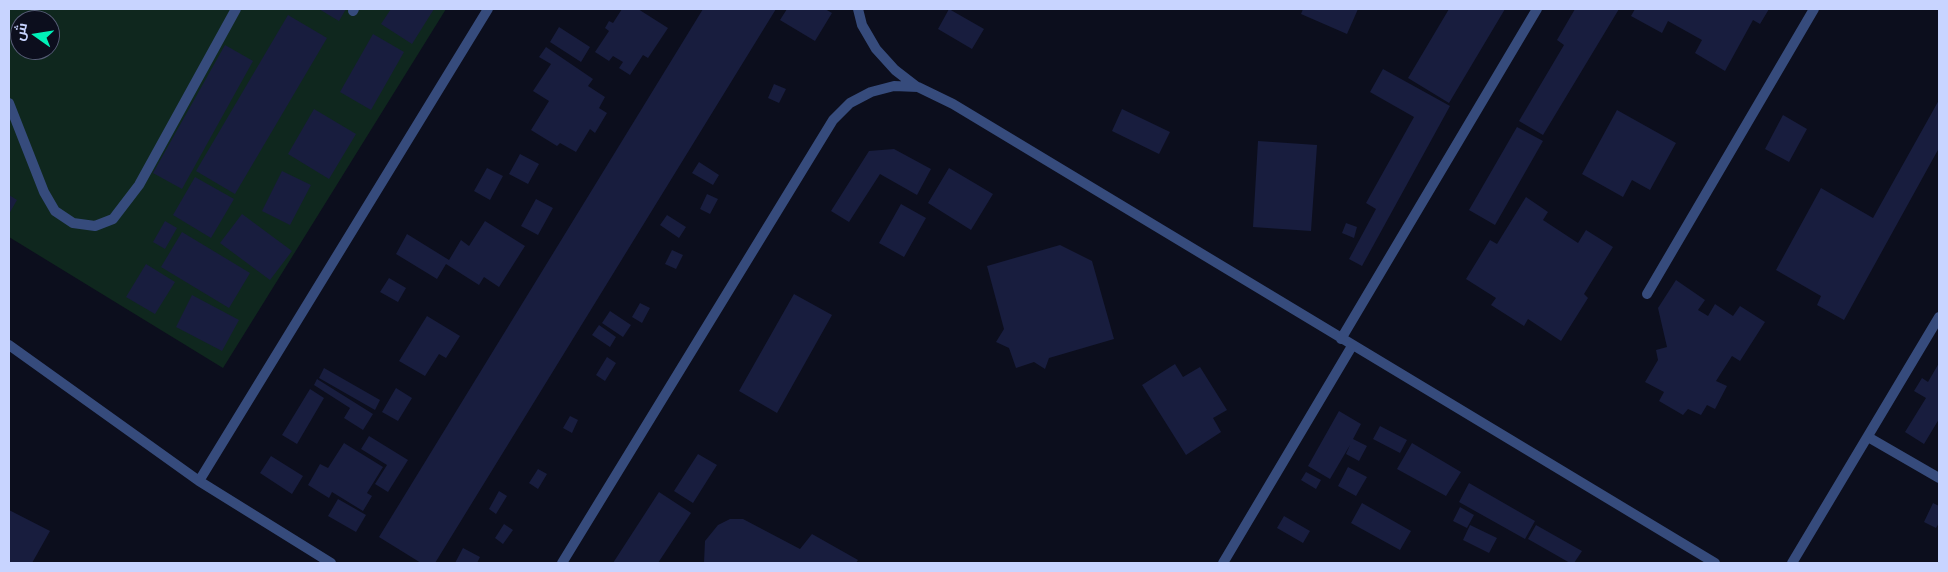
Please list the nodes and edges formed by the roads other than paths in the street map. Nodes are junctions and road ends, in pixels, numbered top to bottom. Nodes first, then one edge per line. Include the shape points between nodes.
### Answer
1 (236, 9) edge
2 (488, 9) edge
3 (858, 9) edge
4 (1537, 9) edge
5 (1814, 9) edge
6 (918, 87) junction
7 (9, 103) edge
8 (1647, 294) dead end
9 (1939, 317) edge
10 (1341, 340) junction
11 (1352, 346) junction
12 (10, 348) edge
13 (1868, 437) junction
14 (1939, 478) edge
15 (199, 481) junction
16 (331, 563) edge
17 (562, 563) edge
18 (1223, 563) edge
19 (1715, 563) edge
20 (1792, 563) edge

1 - 7 street via 139,185 113,219 95,226 73,223 55,211 44,192
2 - 15 street
3 - 6 street via 862,24 876,49 895,70
4 - 10 street
5 - 8 street
6 - 10 street via 953,104
6 - 17 street via 894,86 871,92 850,103 833,120
9 - 13 street
10 - 11 street
11 - 18 street
11 - 19 street
12 - 15 street
13 - 14 street
13 - 20 street
15 - 16 street

